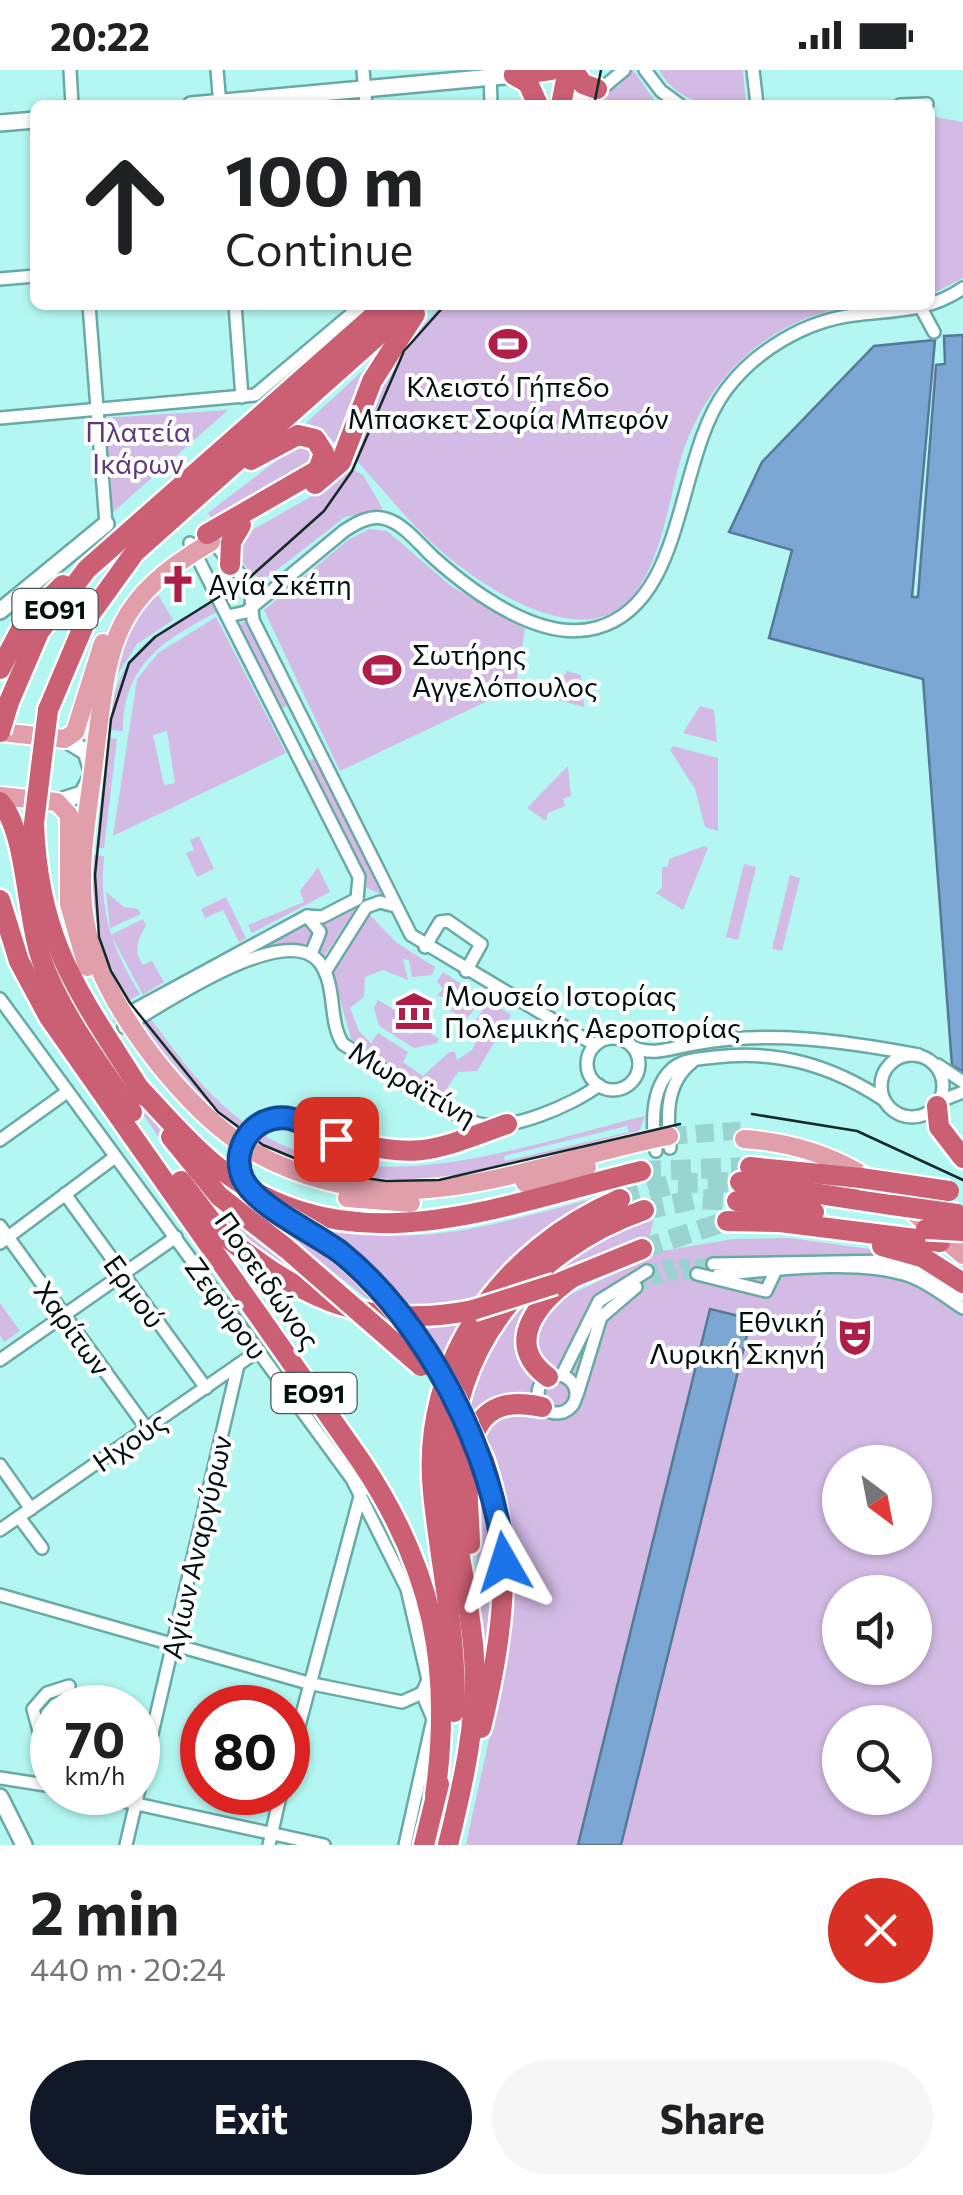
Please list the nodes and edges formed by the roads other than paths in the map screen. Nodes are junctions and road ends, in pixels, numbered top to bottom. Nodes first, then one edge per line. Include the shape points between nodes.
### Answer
1 (70, 70) edge
2 (218, 70) edge
3 (363, 70) edge
4 (550, 70) edge
5 (570, 70) edge
6 (624, 70) edge
7 (645, 70) edge
8 (753, 70) edge
9 (490, 74) edge
10 (514, 75) junction
11 (596, 89) junction
12 (365, 97) edge
13 (72, 100) edge
14 (220, 100) edge
15 (303, 100) edge
16 (492, 100) edge
17 (537, 100) edge
18 (541, 100) edge
19 (564, 100) edge
20 (573, 100) edge
21 (673, 100) edge
22 (756, 100) edge
23 (30, 120) edge
24 (0, 123) edge
25 (30, 277) edge
26 (0, 280) edge
27 (963, 288) edge
28 (935, 301) edge
29 (88, 310) edge
30 (236, 310) edge
31 (356, 310) edge
32 (380, 310) edge
33 (406, 310) edge
34 (418, 310) edge
35 (907, 310) edge
36 (922, 310) edge
37 (934, 332) dead end
38 (242, 397) junction
39 (97, 410) junction
40 (0, 418) edge
41 (241, 526) junction
42 (116, 529) junction
43 (150, 536) junction
44 (201, 542) junction
45 (232, 569) junction
46 (281, 580) junction
47 (213, 586) junction
48 (250, 586) junction
49 (251, 608) junction
50 (0, 612) edge
51 (228, 616) junction
52 (0, 669) edge
53 (297, 709) junction
54 (280, 718) junction
55 (0, 732) edge
56 (65, 740) junction
57 (317, 750) junction
58 (300, 758) junction
59 (92, 774) junction
60 (0, 799) edge
61 (57, 802) junction
62 (0, 900) edge
63 (362, 903) junction
64 (395, 906) junction
65 (307, 916) junction
66 (0, 947) edge
67 (425, 947) junction
68 (311, 954) junction
69 (242, 956) junction
70 (466, 971) junction
71 (325, 972) junction
72 (0, 998) edge
73 (15, 1019) junction
74 (125, 1021) junction
75 (0, 1025) edge
76 (595, 1046) junction
77 (868, 1046) junction
78 (633, 1047) junction
79 (664, 1051) junction
80 (924, 1057) junction
81 (638, 1071) junction
82 (884, 1073) junction
83 (963, 1082) edge
84 (599, 1085) junction
85 (861, 1085) junction
86 (138, 1087) junction
87 (67, 1092) junction
88 (963, 1092) edge
89 (884, 1100) junction
90 (938, 1103) junction
91 (507, 1124) junction
92 (0, 1140) edge
93 (662, 1144) joint
94 (115, 1157) junction
95 (963, 1158) edge
96 (641, 1171) tunnel mouth
97 (742, 1183) junction
98 (956, 1191) edge
99 (65, 1194) junction
100 (620, 1199) tunnel mouth
101 (644, 1210) tunnel mouth
102 (961, 1220) edge
103 (727, 1221) tunnel mouth
104 (804, 1224) junction
105 (933, 1235) junction
106 (3, 1236) edge
107 (176, 1237) junction
108 (214, 1240) junction
109 (963, 1244) edge
110 (642, 1248) tunnel mouth
111 (963, 1255) edge
112 (776, 1270) junction
113 (646, 1271) tunnel mouth
114 (122, 1274) junction
115 (696, 1274) tunnel mouth
116 (564, 1281) junction
117 (963, 1283) edge
118 (636, 1287) tunnel mouth
119 (963, 1295) edge
120 (963, 1308) edge
121 (64, 1315) junction
122 (258, 1351) junction
123 (0, 1360) edge
124 (238, 1365) junction
125 (555, 1376) junction
126 (206, 1388) junction
127 (577, 1395) junction
128 (542, 1407) junction
129 (468, 1426) junction
130 (147, 1429) junction
131 (0, 1465) edge
132 (360, 1493) junction
133 (32, 1508) junction
134 (19, 1517) junction
135 (352, 1522) junction
136 (378, 1524) junction
137 (0, 1530) edge
138 (42, 1548) dead end
139 (0, 1595) edge
140 (472, 1636) junction
141 (174, 1644) junction
142 (308, 1683) junction
143 (422, 1694) junction
144 (160, 1701) edge
145 (0, 1778) edge
146 (30, 1781) edge
147 (461, 1792) junction
148 (435, 1796) junction
149 (0, 1797) edge
150 (160, 1810) edge
151 (133, 1815) edge
152 (270, 1839) edge
153 (24, 1845) edge
154 (126, 1845) edge
155 (324, 1845) edge
156 (405, 1845) edge
157 (424, 1845) edge
158 (448, 1845) edge

1 - 13 street
2 - 14 street
3 - 12 street
4 - 10 highway
4 - 18 highway
5 - 11 highway
5 - 19 highway
6 - 11 street
7 - 21 street
8 - 22 street
9 - 10 street
9 - 12 street
9 - 16 street
10 - 17 highway
11 - 20 street
12 - 15 street
23 - 24 street
25 - 26 street
27 - 28 street
29 - 39 street
30 - 38 street
31 - 38 street via 265,389
32 - 42 highway, ΕΟ91
33 - 43 highway, Ποσειδώνος / ΕΟ91
34 - 41 highway via 380,365 336,470
35 - 46 street via 824,322 774,345 737,376 700,436 658,574 638,603 610,623 562,629 512,611 458,578 384,518 352,525
36 - 37 street
38 - 39 street
39 - 40 street
39 - 42 street
41 - 44 highway
41 - 45 highway via 230,542
42 - 50 street
42 - 52 highway via 40,604
42 - 55 highway, ΕΟ91, bridge via 46,621 22,664
43 - 44 highway via 286,439 303,435 321,445 318,470
43 - 86 highway, Ποσειδώνος / ΕΟ91, bridge via 86,620 48,710 34,824 39,881 56,944 87,1012
44 - 45 street
44 - 47 street
44 - 56 main road via 150,570 122,602 96,662 81,722
44 - 59 main road via 155,578 120,625 106,672
45 - 47 street
45 - 48 street
46 - 48 street
46 - 49 street
47 - 51 street
48 - 49 street
49 - 51 street
49 - 53 street
51 - 54 street
53 - 54 street
53 - 57 street
54 - 58 street
55 - 56 main road
56 - 59 street via 86,752
57 - 58 street
57 - 64 street
58 - 63 street via 359,876
59 - 61 street via 82,794
59 - 74 main road via 82,866 85,920
60 - 61 main road
60 - 108 highway via 16,828 30,920 62,1004
61 - 74 main road via 71,823 74,932 90,975
62 - 108 highway, Ποσειδώνος / ΕΟ91 via 43,1008
63 - 64 street
63 - 65 street
63 - 71 street
64 - 67 street
65 - 68 street via 320,935
65 - 69 street
66 - 108 highway via 54,1046
67 - 70 street
67 - 70 street via 440,922 448,921 481,944
68 - 69 street
68 - 71 street, Μωραϊτίνη
69 - 74 street
70 - 76 street
71 - 91 street, Μωραϊτίνη via 344,1044 476,1123
72 - 73 street, Ζεφύρου
73 - 75 street
73 - 87 street, Ζεφύρου
74 - 93 main road via 195,1104 238,1142 346,1186 440,1189
76 - 78 street via 614,1038
76 - 84 street via 588,1070
77 - 79 street via 749,1037
77 - 80 street
77 - 82 street via 880,1055
78 - 79 street
78 - 81 street
79 - 81 street
80 - 82 street via 900,1057
80 - 83 street
80 - 90 street via 944,1083
81 - 84 street via 622,1088
82 - 85 street
82 - 89 street
84 - 91 street, Μωραϊτίνη via 572,1103
85 - 89 street
85 - 93 street via 795,1058 696,1060 673,1086
86 - 96 highway, Ποσειδώνος / ΕΟ91 via 214,1164 256,1192 294,1209 354,1222 444,1220
86 - 129 highway, Ποσειδώνος / ΕΟ91, bridge via 219,1196 412,1356
87 - 92 street
87 - 94 street, Ζεφύρου
88 - 90 street
89 - 90 street via 913,1118
90 - 95 highway via 939,1127
91 - 129 highway, bridge via 421,1152 383,1152 291,1119 267,1120 245,1140 239,1157 242,1176 256,1195 371,1280
94 - 99 street
94 - 107 street, Ζεφύρου
97 - 98 highway, bridge via 860,1178
97 - 102 highway, bridge
97 - 105 highway
99 - 106 street
99 - 114 street, Ερμού
100 - 148 highway via 560,1230 507,1274 471,1322 448,1373 432,1470 456,1676
101 - 140 highway via 594,1231 533,1275 497,1316 466,1380 450,1470
102 - 105 highway, bridge
103 - 104 highway
104 - 105 highway
104 - 117 highway via 838,1240 911,1253
105 - 109 highway
106 - 121 street, Χαρίτων
107 - 114 street
107 - 122 street, Ζεφύρου
108 - 116 highway, Ποσειδώνος, bridge via 336,1305 395,1317 473,1310
108 - 148 highway, Ποσειδώνος / ΕΟ91 via 377,1484 421,1572 440,1671
109 - 111 main road via 856,1158 802,1136 746,1134 850,1164
110 - 116 highway, Ποσειδώνος
112 - 115 street via 766,1290
112 - 119 street via 716,1270 890,1261 918,1268
112 - 120 street via 893,1272 916,1278
113 - 125 street via 599,1301
114 - 121 street
114 - 126 street, Ερμού
116 - 125 highway via 529,1321 529,1354
118 - 127 street via 601,1317
121 - 123 street
121 - 130 street, Χαρίτων
122 - 124 street, Ηχούς
122 - 132 street, Ζεφύρου
124 - 126 street, Ηχούς
124 - 141 street, Αγίων Αναργύρων
125 - 127 street via 571,1380
125 - 128 street via 538,1390
126 - 130 street, Ηχούς
127 - 128 street via 560,1414
128 - 140 highway via 500,1407 470,1438
129 - 147 highway, Ποσειδώνος / ΕΟ91, bridge via 498,1511 504,1611 492,1685
130 - 133 street, Ηχούς
131 - 133 street
132 - 135 street
132 - 136 street, Ζεφύρου
133 - 134 street, Ηχούς
134 - 137 street, Ηχούς
134 - 138 street
135 - 136 street via 368,1518
135 - 142 street
136 - 143 street, Ζεφύρου via 418,1624 428,1680
139 - 141 street
140 - 147 highway via 472,1714
141 - 142 street
141 - 144 street, Αγίων Αναργύρων
142 - 143 street via 402,1702
143 - 156 street, Ζεφύρου via 434,1719
145 - 146 street
147 - 158 highway, ΕΟ91
148 - 157 highway, ΕΟ91
149 - 153 street
150 - 152 street
151 - 154 street, Αγίων Αναργύρων
152 - 155 street

